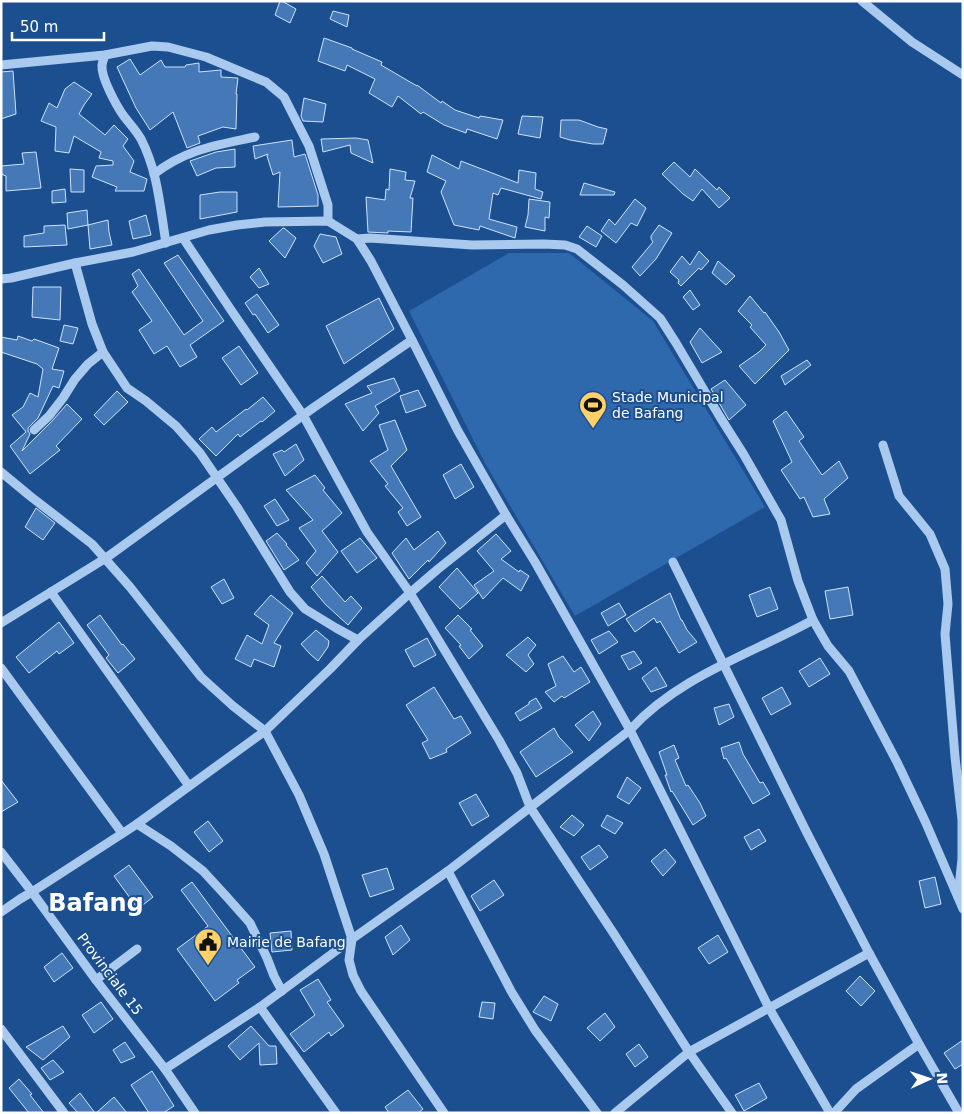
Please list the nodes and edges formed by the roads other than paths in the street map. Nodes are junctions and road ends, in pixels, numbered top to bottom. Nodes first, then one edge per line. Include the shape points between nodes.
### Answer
1 (862, 1) edge
2 (105, 55) junction
3 (1, 65) edge
4 (963, 75) edge
5 (255, 137) dead end
6 (154, 174) junction
7 (328, 221) junction
8 (183, 238) junction
9 (357, 239) junction
10 (166, 243) junction
11 (74, 263) junction
12 (1, 279) edge
13 (412, 340) junction
14 (103, 352) junction
15 (303, 415) junction
16 (34, 430) dead end
17 (883, 445) dead end
18 (1, 472) edge
19 (216, 478) junction
20 (506, 515) junction
21 (106, 558) junction
22 (674, 562) dead end
23 (51, 592) junction
24 (410, 593) junction
25 (813, 620) junction
26 (1, 623) edge
27 (358, 640) junction
28 (723, 664) junction
29 (1, 668) edge
30 (630, 730) junction
31 (265, 731) junction
32 (189, 786) junction
33 (530, 808) junction
34 (137, 824) junction
35 (122, 833) junction
36 (1, 852) edge
37 (448, 871) junction
38 (32, 892) junction
39 (958, 897) junction
40 (963, 909) edge
41 (1, 912) edge
42 (352, 939) junction
43 (137, 949) dead end
44 (869, 953) junction
45 (96, 980) junction
46 (282, 991) junction
47 (260, 1007) junction
48 (769, 1008) junction
49 (1, 1028) edge
50 (919, 1044) junction
51 (689, 1052) junction
52 (165, 1069) junction
53 (193, 1112) edge
54 (64, 1113) edge
55 (336, 1113) edge
56 (444, 1113) edge
57 (597, 1113) edge
58 (615, 1113) edge
59 (732, 1113) edge
60 (832, 1113) edge
61 (959, 1113) edge

1 - 4 street via 912,42
2 - 3 street
2 - 6 street via 102,66 104,78 122,114 140,138
2 - 7 street via 152,46 168,47 206,57 266,82 284,97 309,146 328,206
5 - 6 street via 200,149 167,164
6 - 10 street
7 - 8 street via 237,225
7 - 9 street
8 - 10 street
8 - 15 street
9 - 13 street
9 - 25 street via 472,245 565,245 577,250 623,285 660,318 744,455 780,520
10 - 11 street
11 - 12 street
11 - 14 street
13 - 15 street
13 - 20 street via 458,431
14 - 16 street via 88,364 49,416
14 - 19 street via 126,388 176,426 200,453
15 - 19 street
15 - 24 street via 368,532
17 - 39 street via 899,496 930,534 945,569 948,604 945,634 962,820
18 - 21 street
19 - 21 street
19 - 27 street via 290,592 305,609
20 - 24 street
20 - 30 street via 536,562
21 - 23 street
21 - 31 street via 201,677
22 - 28 street
23 - 26 street
23 - 32 street
24 - 27 street
24 - 33 street via 499,740 517,773
25 - 28 street
25 - 39 street via 828,646 849,671 897,762
27 - 31 street
28 - 30 street via 656,706
28 - 44 street
29 - 35 street
30 - 33 street
30 - 48 street
31 - 32 street
31 - 42 street via 299,795 324,854
32 - 34 street
33 - 37 street
33 - 51 street
34 - 35 street
34 - 46 street via 203,871 250,923
35 - 38 street
36 - 38 street, Provinciale 15
37 - 42 street
37 - 57 street via 535,1030
38 - 41 street
38 - 45 street, Provinciale 15
39 - 40 street
42 - 46 street
42 - 56 street via 349,960 361,991
43 - 45 street
44 - 48 street
44 - 50 street
45 - 52 street, Provinciale 15
46 - 47 street
47 - 52 street
47 - 55 street
48 - 51 street
48 - 60 street
49 - 54 street
50 - 60 street via 856,1089
50 - 61 street
51 - 58 street
51 - 59 street
52 - 53 street, Provinciale 15

